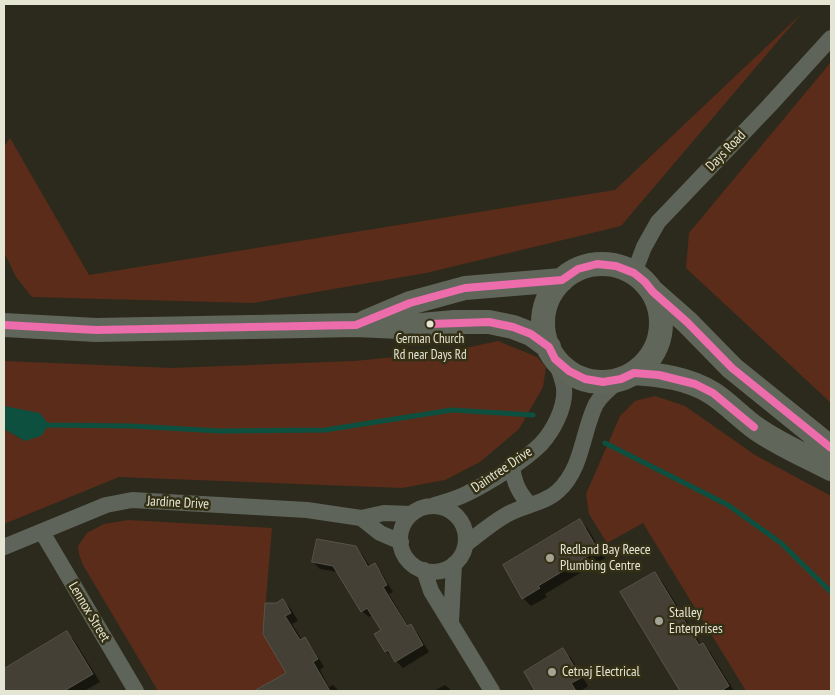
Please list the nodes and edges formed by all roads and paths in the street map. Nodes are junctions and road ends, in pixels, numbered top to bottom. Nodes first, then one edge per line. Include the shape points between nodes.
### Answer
1 (831, 38) edge
2 (634, 274) junction
3 (562, 280) junction
4 (653, 292) junction
5 (4, 324) edge
6 (356, 325) junction
7 (552, 353) junction
8 (627, 376) junction
9 (831, 448) edge
10 (512, 466) junction
11 (831, 469) edge
12 (530, 505) junction
13 (432, 506) junction
14 (411, 514) junction
15 (361, 518) junction
16 (42, 532) junction
17 (401, 542) junction
18 (466, 544) junction
19 (4, 547) edge
20 (454, 564) junction
21 (424, 570) junction
22 (451, 622) junction
23 (136, 691) edge
24 (492, 691) edge

1 - 2 street, Days Road via 658,222
2 - 3 street via 616,266 597,264 578,269
2 - 4 street
3 - 6 street via 465,288 410,303
3 - 7 street via 551,294 545,311 544,329
4 - 8 street via 660,310 657,346 648,361
4 - 9 street via 732,368
5 - 6 street via 96,330
6 - 7 street via 400,327 489,322 531,334
7 - 8 street via 569,371 585,379 603,382
7 - 10 street, Daintree Drive via 564,389 557,419 540,444
8 - 11 street via 659,375 696,384 713,393 779,444
8 - 12 street via 597,402 579,459 558,491
10 - 12 street via 520,494
10 - 13 street, Daintree Drive via 468,494
12 - 18 street via 507,514
13 - 14 street
13 - 18 street via 451,510 458,517 464,525
14 - 15 street via 384,513
14 - 17 street via 401,531
15 - 16 street, Jardine Drive via 307,510 132,500 106,505
15 - 17 street via 380,533
16 - 19 street, Jardine Drive
16 - 23 street, Lennox Street
17 - 21 street via 408,560
18 - 20 street via 460,559
20 - 21 street via 440,570
20 - 22 street
21 - 22 street via 431,591
22 - 24 street

